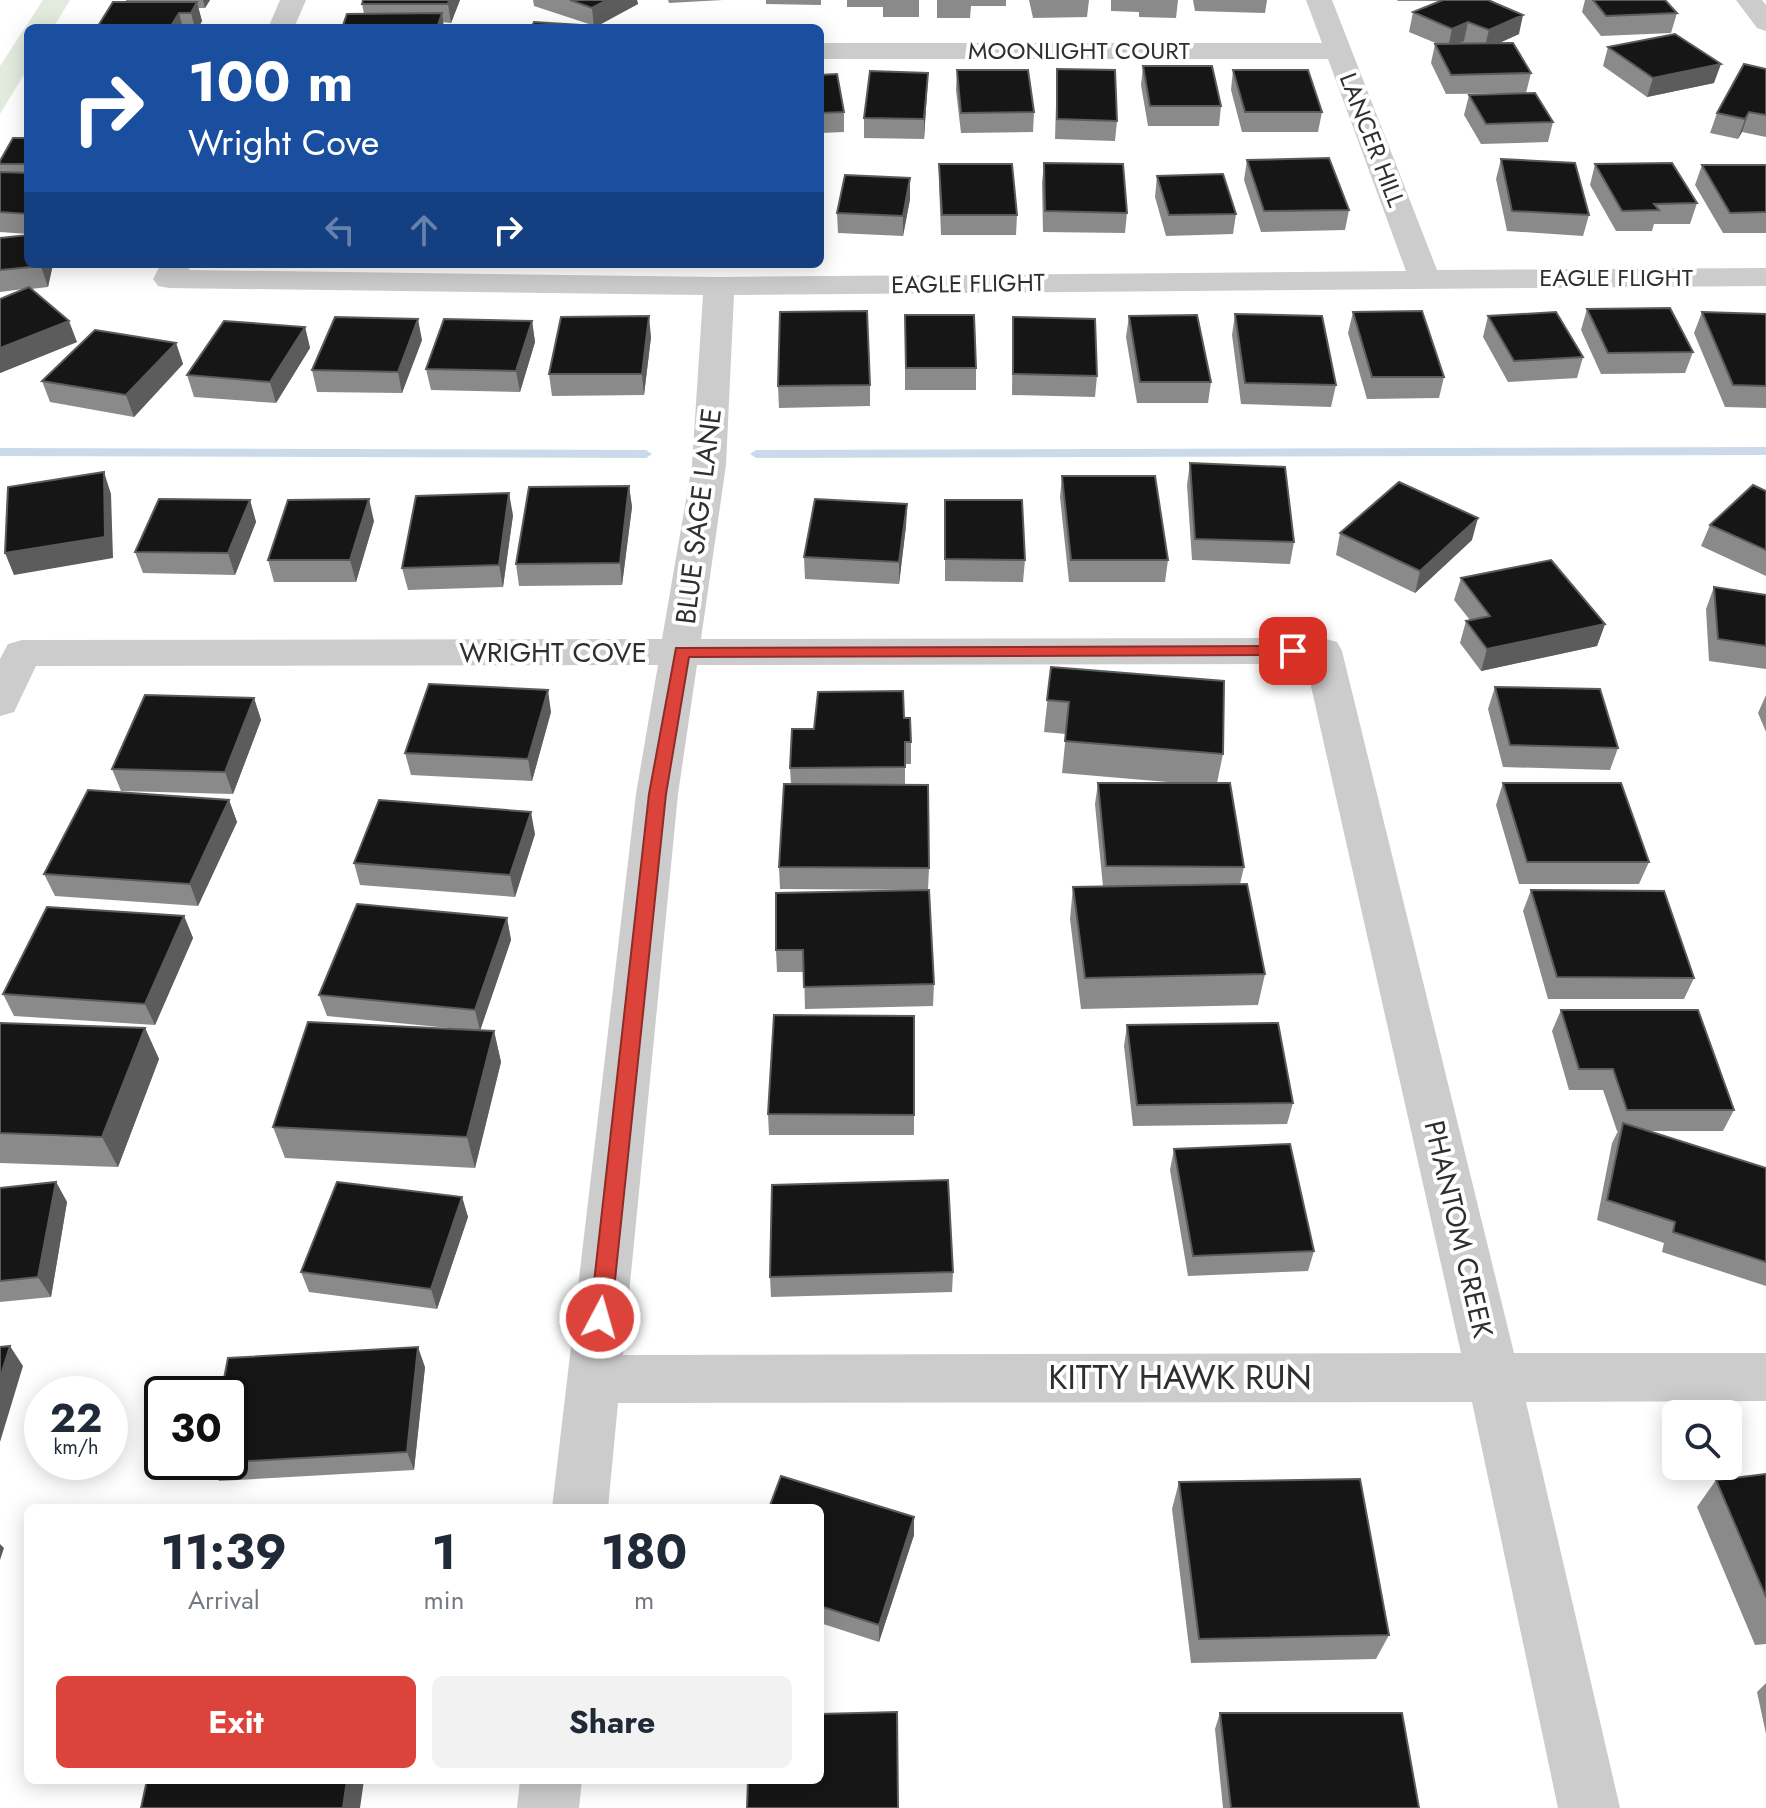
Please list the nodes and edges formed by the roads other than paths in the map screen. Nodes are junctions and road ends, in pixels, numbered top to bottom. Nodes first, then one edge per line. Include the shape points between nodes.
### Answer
1 (293, 0) edge
2 (1319, 0) edge
3 (1749, 0) edge
4 (1766, 23) edge
5 (283, 24) edge
6 (824, 51) edge
7 (1338, 51) junction
8 (173, 272) edge
9 (1766, 277) edge
10 (1425, 280) junction
11 (719, 286) junction
12 (1323, 651) joint
13 (682, 652) junction
14 (0, 703) edge
15 (1493, 1375) junction
16 (1766, 1377) edge
17 (594, 1379) junction
18 (580, 1504) edge
19 (551, 1784) edge
20 (548, 1808) edge
21 (1589, 1808) edge

1 - 5 street
2 - 7 street, LANCER HILL
3 - 4 street
6 - 7 street, MOONLIGHT COURT
7 - 10 street, LANCER HILL
8 - 11 street, EAGLE FLIGHT
9 - 10 street, EAGLE FLIGHT
10 - 11 street, EAGLE FLIGHT
11 - 13 street, BLUE SAGE LANE via 709,465
12 - 13 street, WRIGHT COVE
12 - 15 street, PHANTOM CREEK
13 - 14 street, WRIGHT COVE via 22,653
13 - 17 street, BLUE SAGE LANE via 657,794
15 - 16 street, KITTY HAWK RUN
15 - 17 street, KITTY HAWK RUN
15 - 21 street, PHANTOM CREEK
17 - 18 street, BLUE SAGE LANE
19 - 20 street

